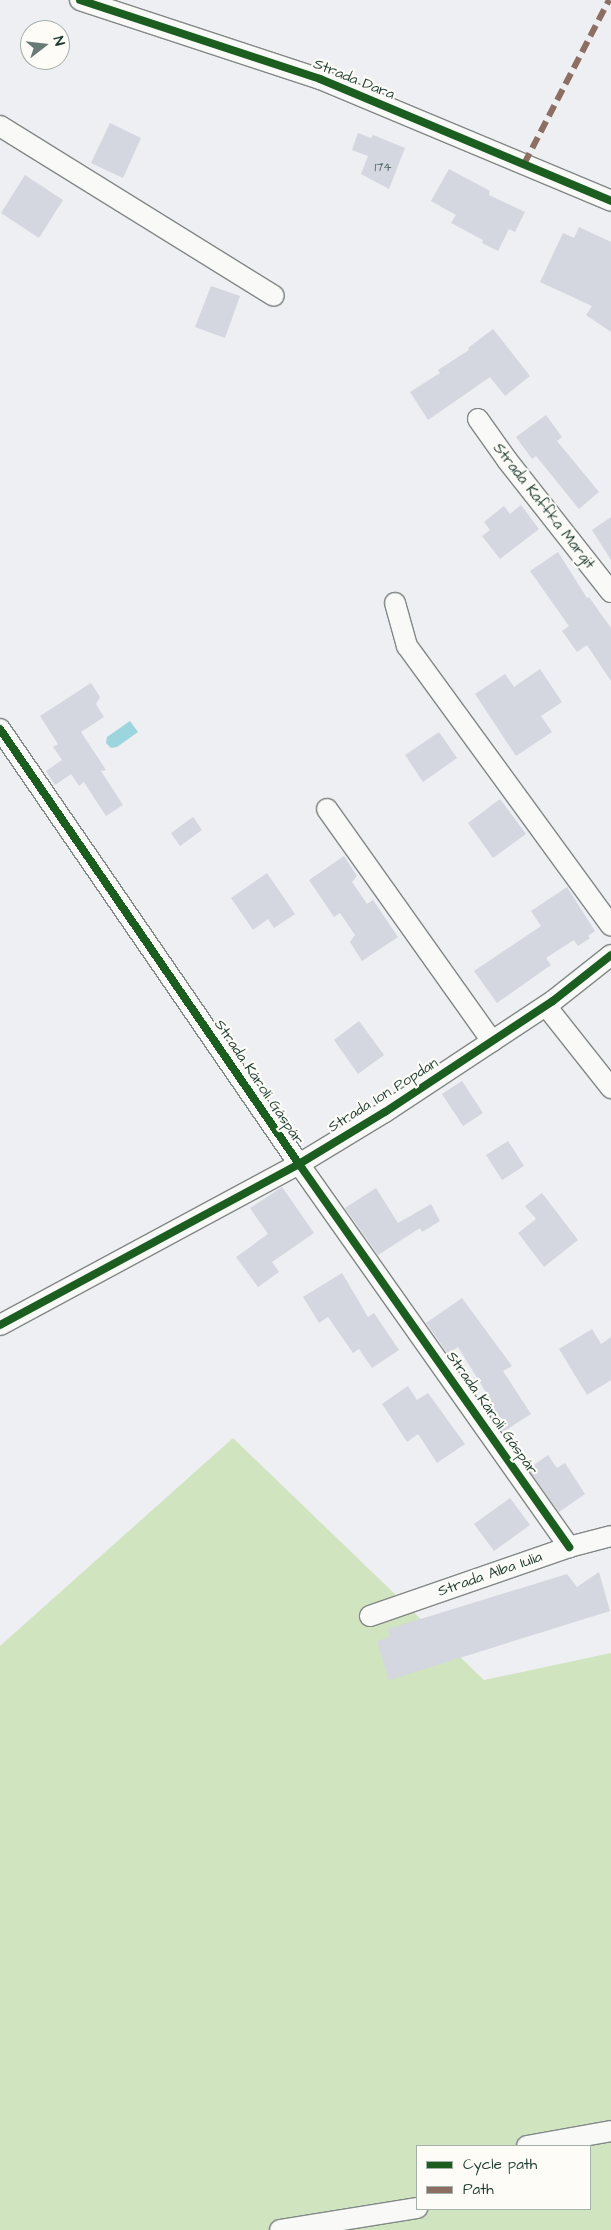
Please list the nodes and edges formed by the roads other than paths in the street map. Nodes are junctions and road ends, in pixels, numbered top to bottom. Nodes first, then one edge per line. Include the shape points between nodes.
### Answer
1 (80, 0) edge
2 (0, 126) edge
3 (611, 200) edge
4 (274, 296) dead end
5 (478, 419) dead end
6 (611, 592) edge
7 (395, 603) dead end
8 (0, 729) edge
9 (327, 809) dead end
10 (611, 926) edge
11 (611, 955) edge
12 (546, 1006) junction
13 (492, 1041) junction
14 (611, 1088) edge
15 (299, 1164) junction
16 (0, 1326) edge
17 (611, 1536) edge
18 (569, 1547) junction
19 (370, 1616) dead end
20 (611, 2131) edge
21 (533, 2145) edge
22 (416, 2208) edge
23 (280, 2230) edge

1 - 3 street, Strada Dara via 320,80
2 - 4 street
5 - 6 street, Strada Kaffka Margit
7 - 10 street via 407,646
8 - 15 street, Strada Károli Gáspár
9 - 13 street
11 - 12 street, Strada Ion Popdan
12 - 13 street, Strada Ion Popdan
12 - 14 street
13 - 15 street, Strada Ion Popdan via 386,1112
15 - 16 street, Strada Ion Popdan
15 - 18 street, Strada Károli Gáspár
17 - 18 street, Strada Alba Iulia
18 - 19 street, Strada Alba Iulia
20 - 21 street
22 - 23 street

